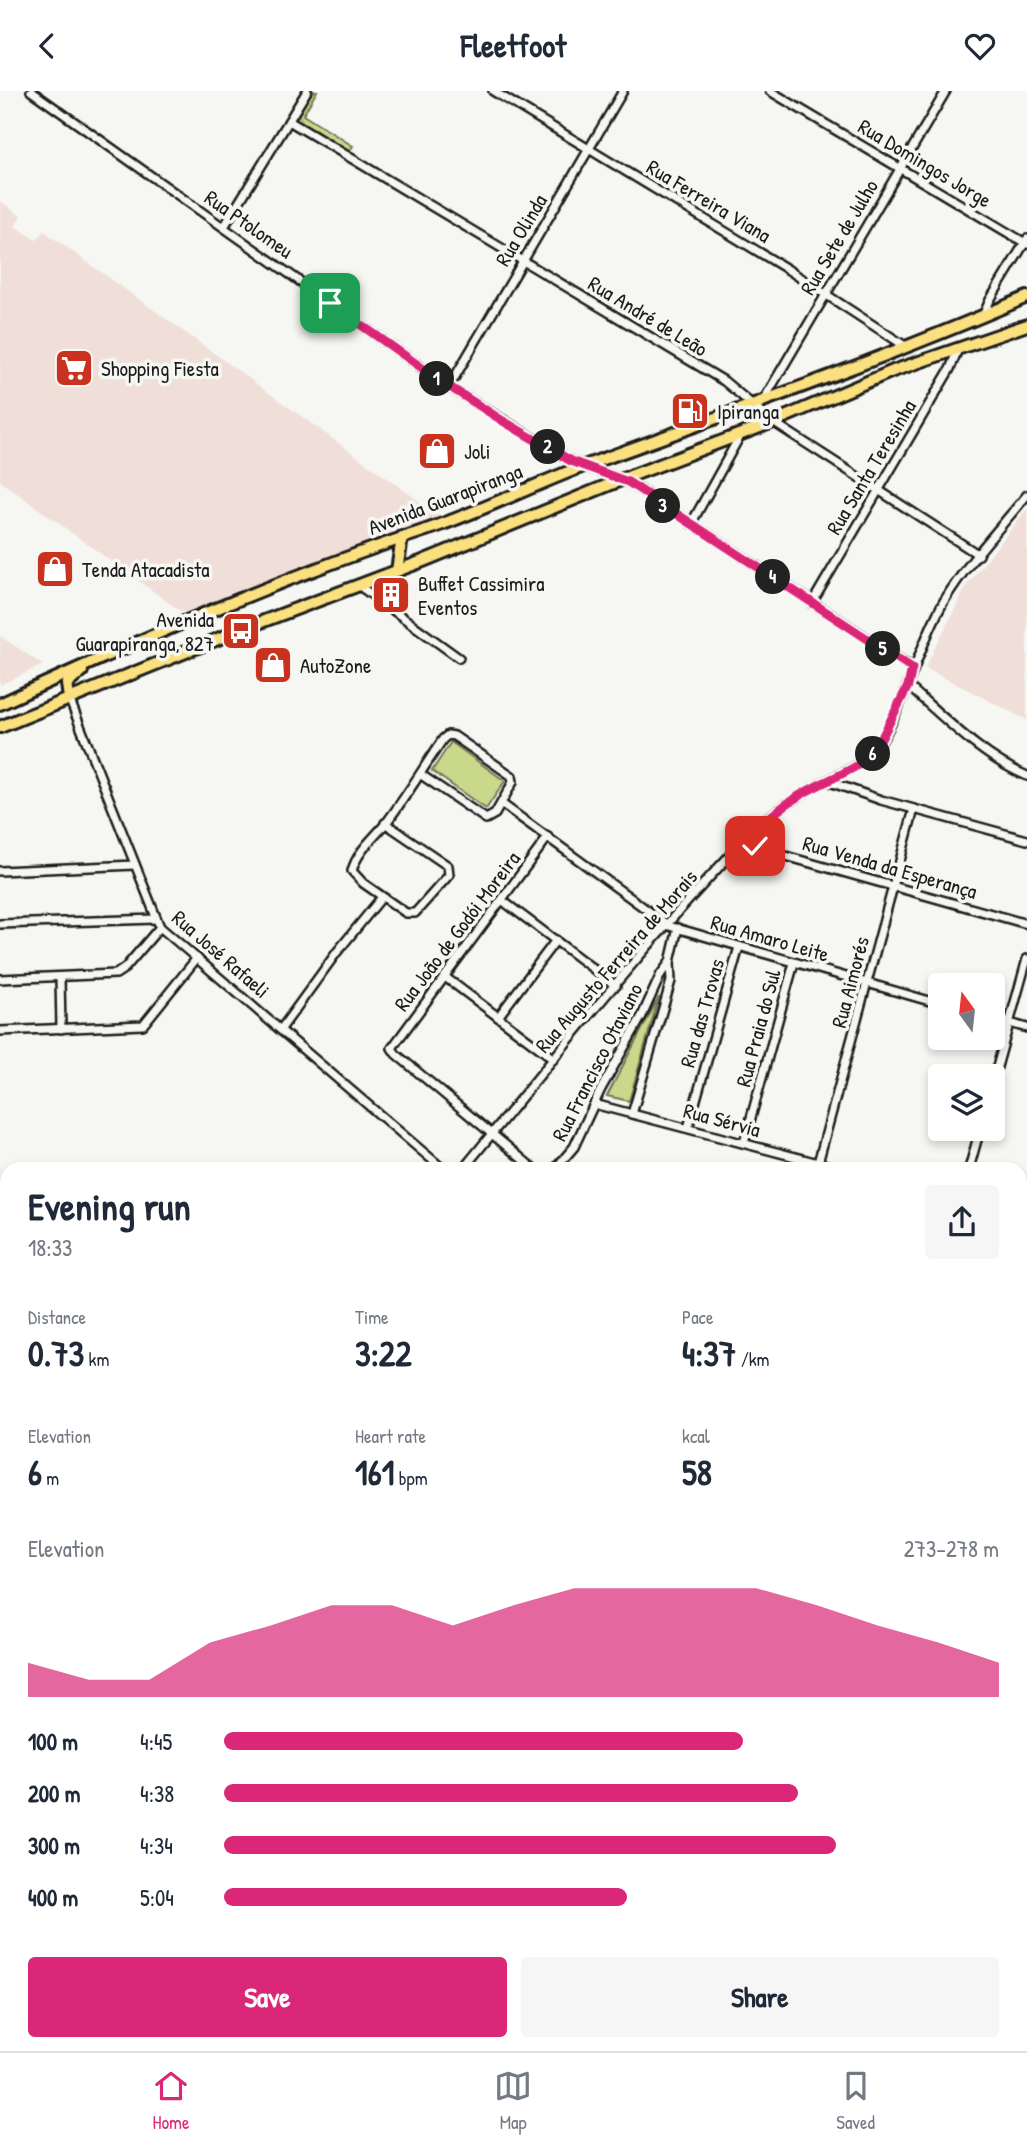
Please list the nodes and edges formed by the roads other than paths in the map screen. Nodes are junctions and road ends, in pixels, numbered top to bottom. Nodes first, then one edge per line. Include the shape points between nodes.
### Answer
1 (31, 91) edge
2 (307, 91) edge
3 (493, 91) edge
4 (623, 91) edge
5 (770, 91) edge
6 (946, 91) edge
7 (289, 121) junction
8 (589, 149) junction
9 (900, 168) junction
10 (224, 227) junction
11 (1026, 241) edge
12 (524, 261) junction
13 (826, 293) junction
14 (1027, 297) edge
15 (983, 316) junction
16 (1027, 325) edge
17 (905, 346) junction
18 (958, 348) junction
19 (449, 387) junction
20 (758, 403) junction
21 (773, 422) junction
22 (741, 435) junction
23 (583, 467) junction
24 (623, 479) junction
25 (878, 491) junction
26 (1027, 495) edge
27 (691, 524) junction
28 (402, 537) junction
29 (979, 555) junction
30 (397, 571) junction
31 (358, 585) junction
32 (812, 603) junction
33 (459, 658) dead end
34 (92, 662) junction
35 (912, 668) junction
36 (908, 686) junction
37 (69, 698) junction
38 (0, 704) edge
39 (0, 727) edge
40 (420, 774) junction
41 (1027, 776) edge
42 (827, 782) junction
43 (502, 804) junction
44 (914, 809) junction
45 (385, 823) junction
46 (548, 838) junction
47 (1027, 840) edge
48 (744, 841) junction
49 (135, 865) junction
50 (0, 871) edge
51 (894, 886) junction
52 (382, 897) junction
53 (503, 901) junction
54 (156, 919) junction
55 (0, 924) edge
56 (1027, 924) edge
57 (668, 926) junction
58 (160, 927) junction
59 (678, 928) junction
60 (556, 940) junction
61 (738, 947) junction
62 (197, 958) junction
63 (1027, 959) edge
64 (670, 962) junction
65 (794, 963) junction
66 (60, 977) junction
67 (445, 977) junction
68 (0, 979) edge
69 (868, 984) junction
70 (616, 986) junction
71 (928, 1001) edge
72 (498, 1017) junction
73 (1005, 1022) edge
74 (1010, 1023) junction
75 (1027, 1028) edge
76 (61, 1029) junction
77 (281, 1029) junction
78 (0, 1031) edge
79 (554, 1059) junction
80 (998, 1064) edge
81 (594, 1104) junction
82 (632, 1114) junction
83 (688, 1128) junction
84 (491, 1133) junction
85 (977, 1141) edge
86 (744, 1143) junction
87 (429, 1162) edge
88 (468, 1162) edge
89 (526, 1162) edge
90 (561, 1162) edge
91 (814, 1162) edge
92 (818, 1162) edge
93 (971, 1162) edge

1 - 10 street, Rua Ptolomeu
2 - 7 street
3 - 8 street, Rua Ferreira Viana
4 - 8 street, Rua Olinda
5 - 9 street, Rua Domingos Jorge
6 - 9 street, Rua Sete de Julho
7 - 10 street
7 - 12 street, Rua André de Leão
8 - 12 street, Rua Olinda
8 - 13 street, Rua Ferreira Viana
9 - 11 street, Rua Domingos Jorge
9 - 13 street, Rua Sete de Julho
10 - 19 street, Rua Ptolomeu
11 - 15 street
12 - 19 street, Rua Olinda
12 - 20 street, Rua André de Leão
13 - 17 street, Rua Ferreira Viana
13 - 20 street, Rua Sete de Julho
14 - 15 main road, Avenida Guarapiranga
15 - 17 main road, Avenida Guarapiranga
16 - 18 main road
17 - 20 main road, Avenida Guarapiranga
18 - 21 main road
18 - 25 street, Rua Santa Teresinha
19 - 23 street, Rua Ptolomeu
20 - 21 street, Rua André de Leão
20 - 23 main road, Avenida Guarapiranga
21 - 22 main road
21 - 25 street, Rua André de Leão
22 - 24 main road
22 - 27 street
23 - 24 street, Rua Ptolomeu
23 - 28 main road, Avenida Guarapiranga
24 - 27 street, Rua Ptolomeu
24 - 30 main road
25 - 29 street, Rua André de Leão
25 - 32 street, Rua Santa Teresinha
26 - 29 street, Rua Augusto Ferreira de Morais
27 - 32 street, Rua Ptolomeu
28 - 30 main road
28 - 34 main road, Avenida Guarapiranga
29 - 35 street, Rua Augusto Ferreira de Morais via 945,600
30 - 31 main road
31 - 33 street
31 - 37 main road
32 - 35 street, Rua Ptolomeu
34 - 37 main road via 67,684
34 - 38 main road, Avenida Guarapiranga
35 - 36 street, Rua Augusto Ferreira de Morais
36 - 41 street via 994,757
36 - 42 street, Rua Augusto Ferreira de Morais via 874,753
37 - 39 main road
37 - 49 street, Rua José Rafaeli
40 - 43 street via 482,818 491,817
40 - 43 street via 448,735 458,738 512,776
40 - 45 street
42 - 44 street
42 - 48 street, Rua Augusto Ferreira de Morais via 777,811
43 - 46 street, Rua Amaro Leite
44 - 47 street
44 - 51 street, Rua Aimorés
45 - 52 street via 352,871
45 - 52 street via 448,866 449,875 415,913 406,913
46 - 53 street, Rua João de Godói Moreira
46 - 57 street, Rua Amaro Leite
48 - 51 street, Rua Venda da Esperança
48 - 57 street, Rua Augusto Ferreira de Morais
49 - 50 street
49 - 54 street, Rua José Rafaeli
51 - 56 street, Rua Venda da Esperança
51 - 69 street, Rua Aimorés
52 - 77 street
53 - 60 street
53 - 67 street, Rua João de Godói Moreira
54 - 55 street
54 - 58 street, Rua José Rafaeli
57 - 59 street, Rua Amaro Leite
57 - 70 street, Rua Augusto Ferreira de Morais
58 - 62 street, Rua José Rafaeli
58 - 66 street via 116,974
59 - 61 street, Rua Amaro Leite
59 - 64 street, Rua Francisco Otaviano
60 - 70 street
60 - 72 street
61 - 65 street, Rua Amaro Leite
61 - 83 street, Rua das Trovas
62 - 76 street via 143,1025
62 - 77 street, Rua José Rafaeli
63 - 74 street
64 - 81 street, Rua Francisco Otaviano
64 - 82 street via 671,981
65 - 69 street, Rua Amaro Leite
65 - 86 street, Rua Praia do Sul
66 - 68 street
66 - 76 street
67 - 72 street
67 - 84 street, Rua João de Godói Moreira via 393,1045 396,1054
69 - 71 street, Rua Amaro Leite
69 - 92 street, Rua Aimorés
70 - 79 street, Rua Augusto Ferreira de Morais
72 - 79 street
73 - 74 street
74 - 75 street
74 - 80 street
76 - 78 street
77 - 87 street, Rua José Rafaeli
79 - 84 street, Rua Augusto Ferreira de Morais
81 - 82 street, Rua Sérvia
81 - 90 street, Rua Francisco Otaviano via 574,1147
82 - 83 street, Rua Sérvia
83 - 86 street, Rua Sérvia
84 - 88 street, Rua Augusto Ferreira de Morais
84 - 89 street
85 - 93 street
86 - 91 street, Rua Sérvia

